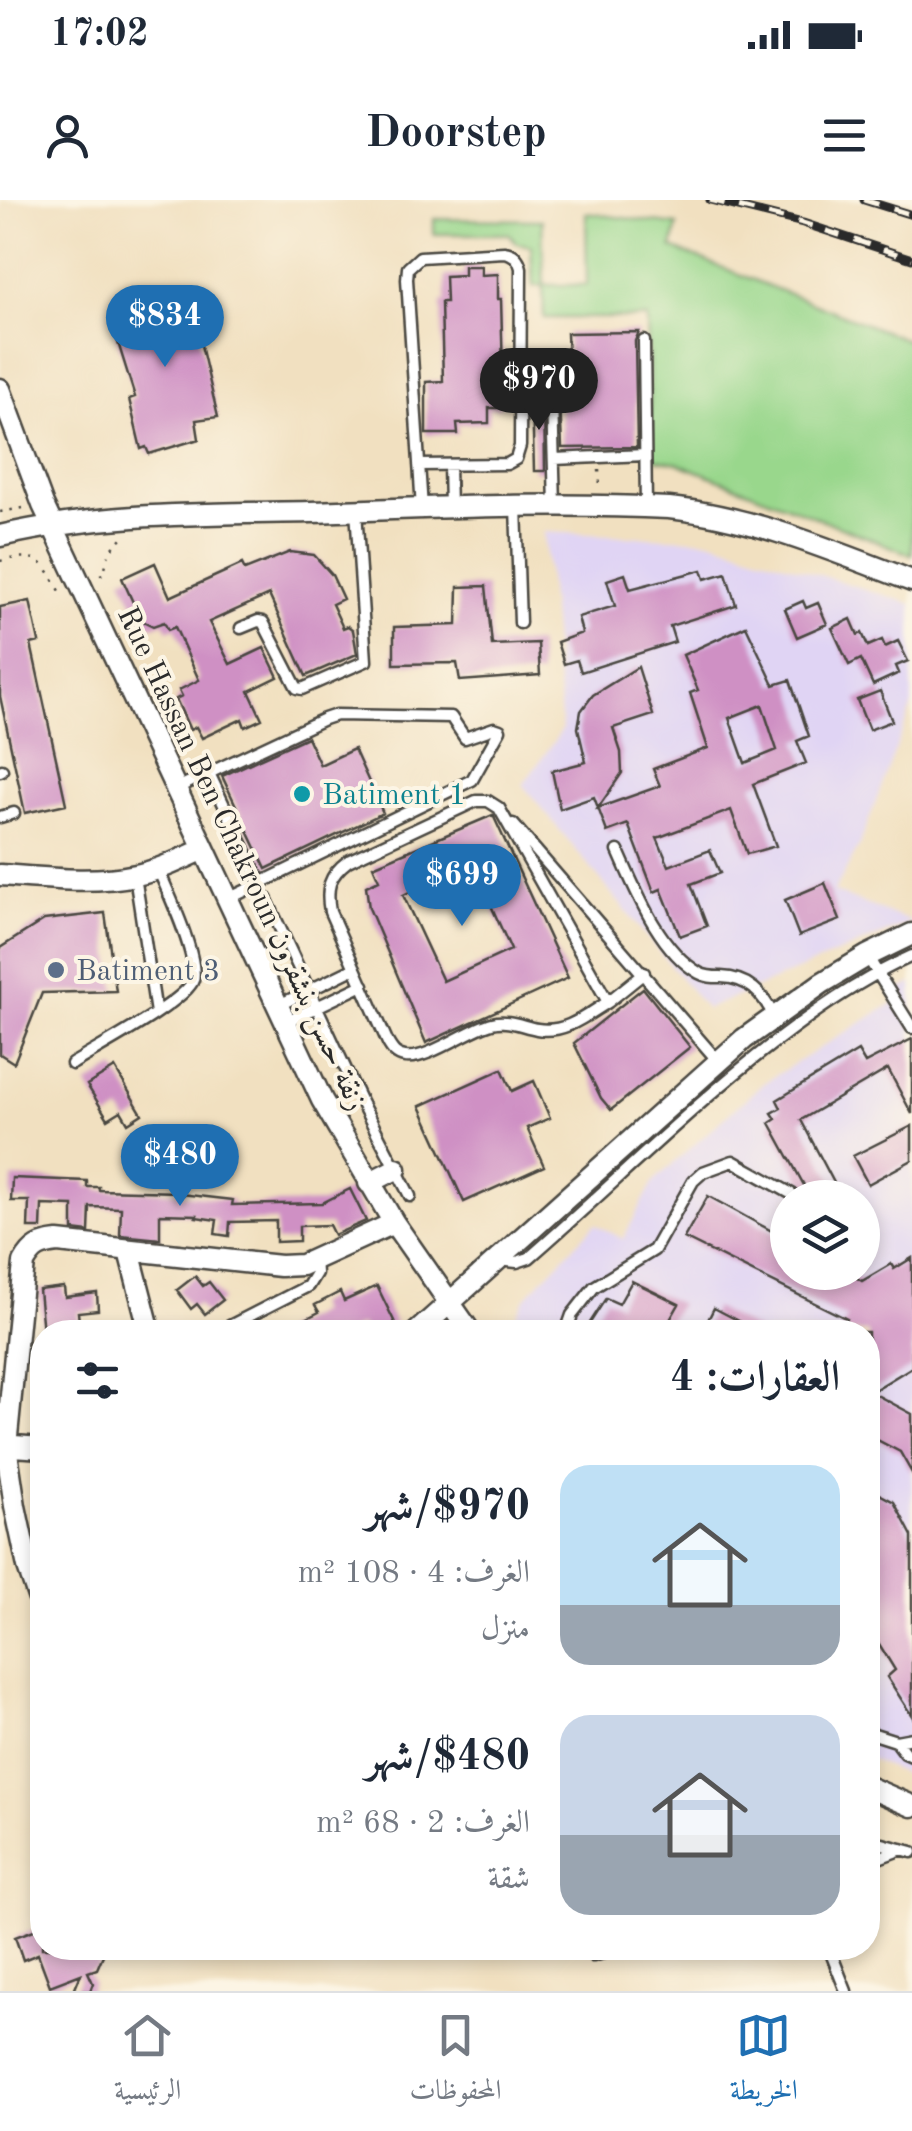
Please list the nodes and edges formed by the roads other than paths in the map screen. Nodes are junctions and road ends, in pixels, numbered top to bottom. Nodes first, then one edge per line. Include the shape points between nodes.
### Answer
1 (644, 341) dead end
2 (0, 389) edge
3 (552, 400) dead end
4 (645, 456) junction
5 (554, 460) junction
6 (419, 465) junction
7 (449, 465) junction
8 (516, 506) junction
9 (555, 506) junction
10 (646, 507) junction
11 (422, 508) junction
12 (450, 508) junction
13 (356, 510) junction
14 (53, 524) junction
15 (0, 536) edge
16 (912, 581) edge
17 (520, 623) dead end
18 (241, 628) dead end
19 (208, 773) junction
20 (175, 788) junction
21 (499, 808) junction
22 (14, 814) dead end
23 (0, 817) edge
24 (204, 850) junction
25 (618, 851) dead end
26 (158, 868) junction
27 (0, 875) edge
28 (135, 875) junction
29 (261, 884) junction
30 (266, 898) dead end
31 (227, 899) junction
32 (912, 934) edge
33 (912, 956) edge
34 (872, 964) junction
35 (355, 968) junction
36 (644, 973) junction
37 (363, 985) junction
38 (309, 990) junction
39 (608, 1002) junction
40 (317, 1006) junction
41 (156, 1014) junction
42 (281, 1014) junction
43 (774, 1016) junction
44 (912, 1028) edge
45 (718, 1060) junction
46 (72, 1064) dead end
47 (396, 1169) junction
48 (770, 1181) edge
49 (369, 1183) junction
50 (410, 1196) dead end
51 (394, 1223) junction
52 (129, 1251) junction
53 (498, 1259) junction
54 (315, 1260) junction
55 (448, 1303) junction
56 (147, 1320) edge
57 (241, 1320) edge
58 (430, 1320) edge
59 (461, 1320) edge
60 (570, 1320) edge
61 (3, 1446) edge
62 (30, 1447) edge
63 (30, 1568) edge
64 (880, 1735) edge
65 (912, 1738) edge
66 (896, 1740) junction
67 (912, 1756) edge
68 (880, 1843) edge
69 (908, 1850) edge
70 (880, 1858) edge
71 (834, 1960) edge
72 (846, 1991) edge

1 - 4 lane
2 - 14 street, Rue Hassan Ben Chakroun زنقة حسن بنشقرون
3 - 5 lane
4 - 5 lane
4 - 10 lane
5 - 9 lane
6 - 7 lane
6 - 7 lane via 408,268 420,257 508,253 521,268 518,455 508,464
6 - 11 lane
7 - 12 lane
8 - 9 street
8 - 12 street
8 - 17 lane
9 - 10 street
10 - 16 street via 694,511 795,536
11 - 12 street
11 - 13 street
13 - 14 street
13 - 18 lane via 366,661 297,688 263,622
14 - 15 street
14 - 20 street, Rue Hassan Ben Chakroun زنقة حسن بنشقرون
19 - 20 lane
19 - 29 lane
19 - 29 lane via 336,715 451,717 465,738 500,730 472,780
20 - 24 street, Rue Hassan Ben Chakroun زنقة حسن بنشقرون
21 - 35 lane via 476,801 338,869 327,894 330,912
21 - 36 lane
21 - 39 lane
22 - 23 lane
24 - 26 street
24 - 31 street, Rue Hassan Ben Chakroun زنقة حسن بنشقرون
25 - 43 lane via 664,942 702,976 736,978 758,990
26 - 28 street
26 - 41 lane via 194,978
27 - 28 street
28 - 41 lane
29 - 31 lane
30 - 38 lane
31 - 42 street, Rue Hassan Ben Chakroun زنقة حسن بنشقرون
32 - 34 street
33 - 34 lane
34 - 43 street via 822,983
34 - 44 lane
34 - 53 lane via 529,1258
35 - 37 lane
35 - 38 lane
36 - 39 lane
36 - 45 lane
37 - 39 lane via 391,1049 410,1058 488,1024 562,1028
37 - 40 lane
38 - 40 lane
38 - 42 lane
40 - 42 lane
40 - 47 lane
41 - 46 lane
42 - 49 street, Rue Hassan Ben Chakroun زنقة حسن بنشقرون
43 - 45 street
45 - 53 street
47 - 49 street
47 - 50 lane
48 - 60 lane via 734,1161 702,1172 654,1250 594,1287
49 - 51 street, Rue Hassan Ben Chakroun زنقة حسن بنشقرون
51 - 54 street
51 - 55 street, Rue Hassan Ben Chakroun زنقة حسن بنشقرون
52 - 54 street via 280,1266
52 - 56 street
52 - 61 street via 58,1242 31,1251 24,1263
53 - 55 street
54 - 57 lane via 308,1286
55 - 58 street
55 - 59 street, Rue Hassan Ben Chakroun زنقة حسن بنشقرون
61 - 62 street
61 - 63 street
64 - 66 lane
65 - 66 lane
66 - 67 lane
68 - 69 lane
69 - 70 lane
71 - 72 lane

